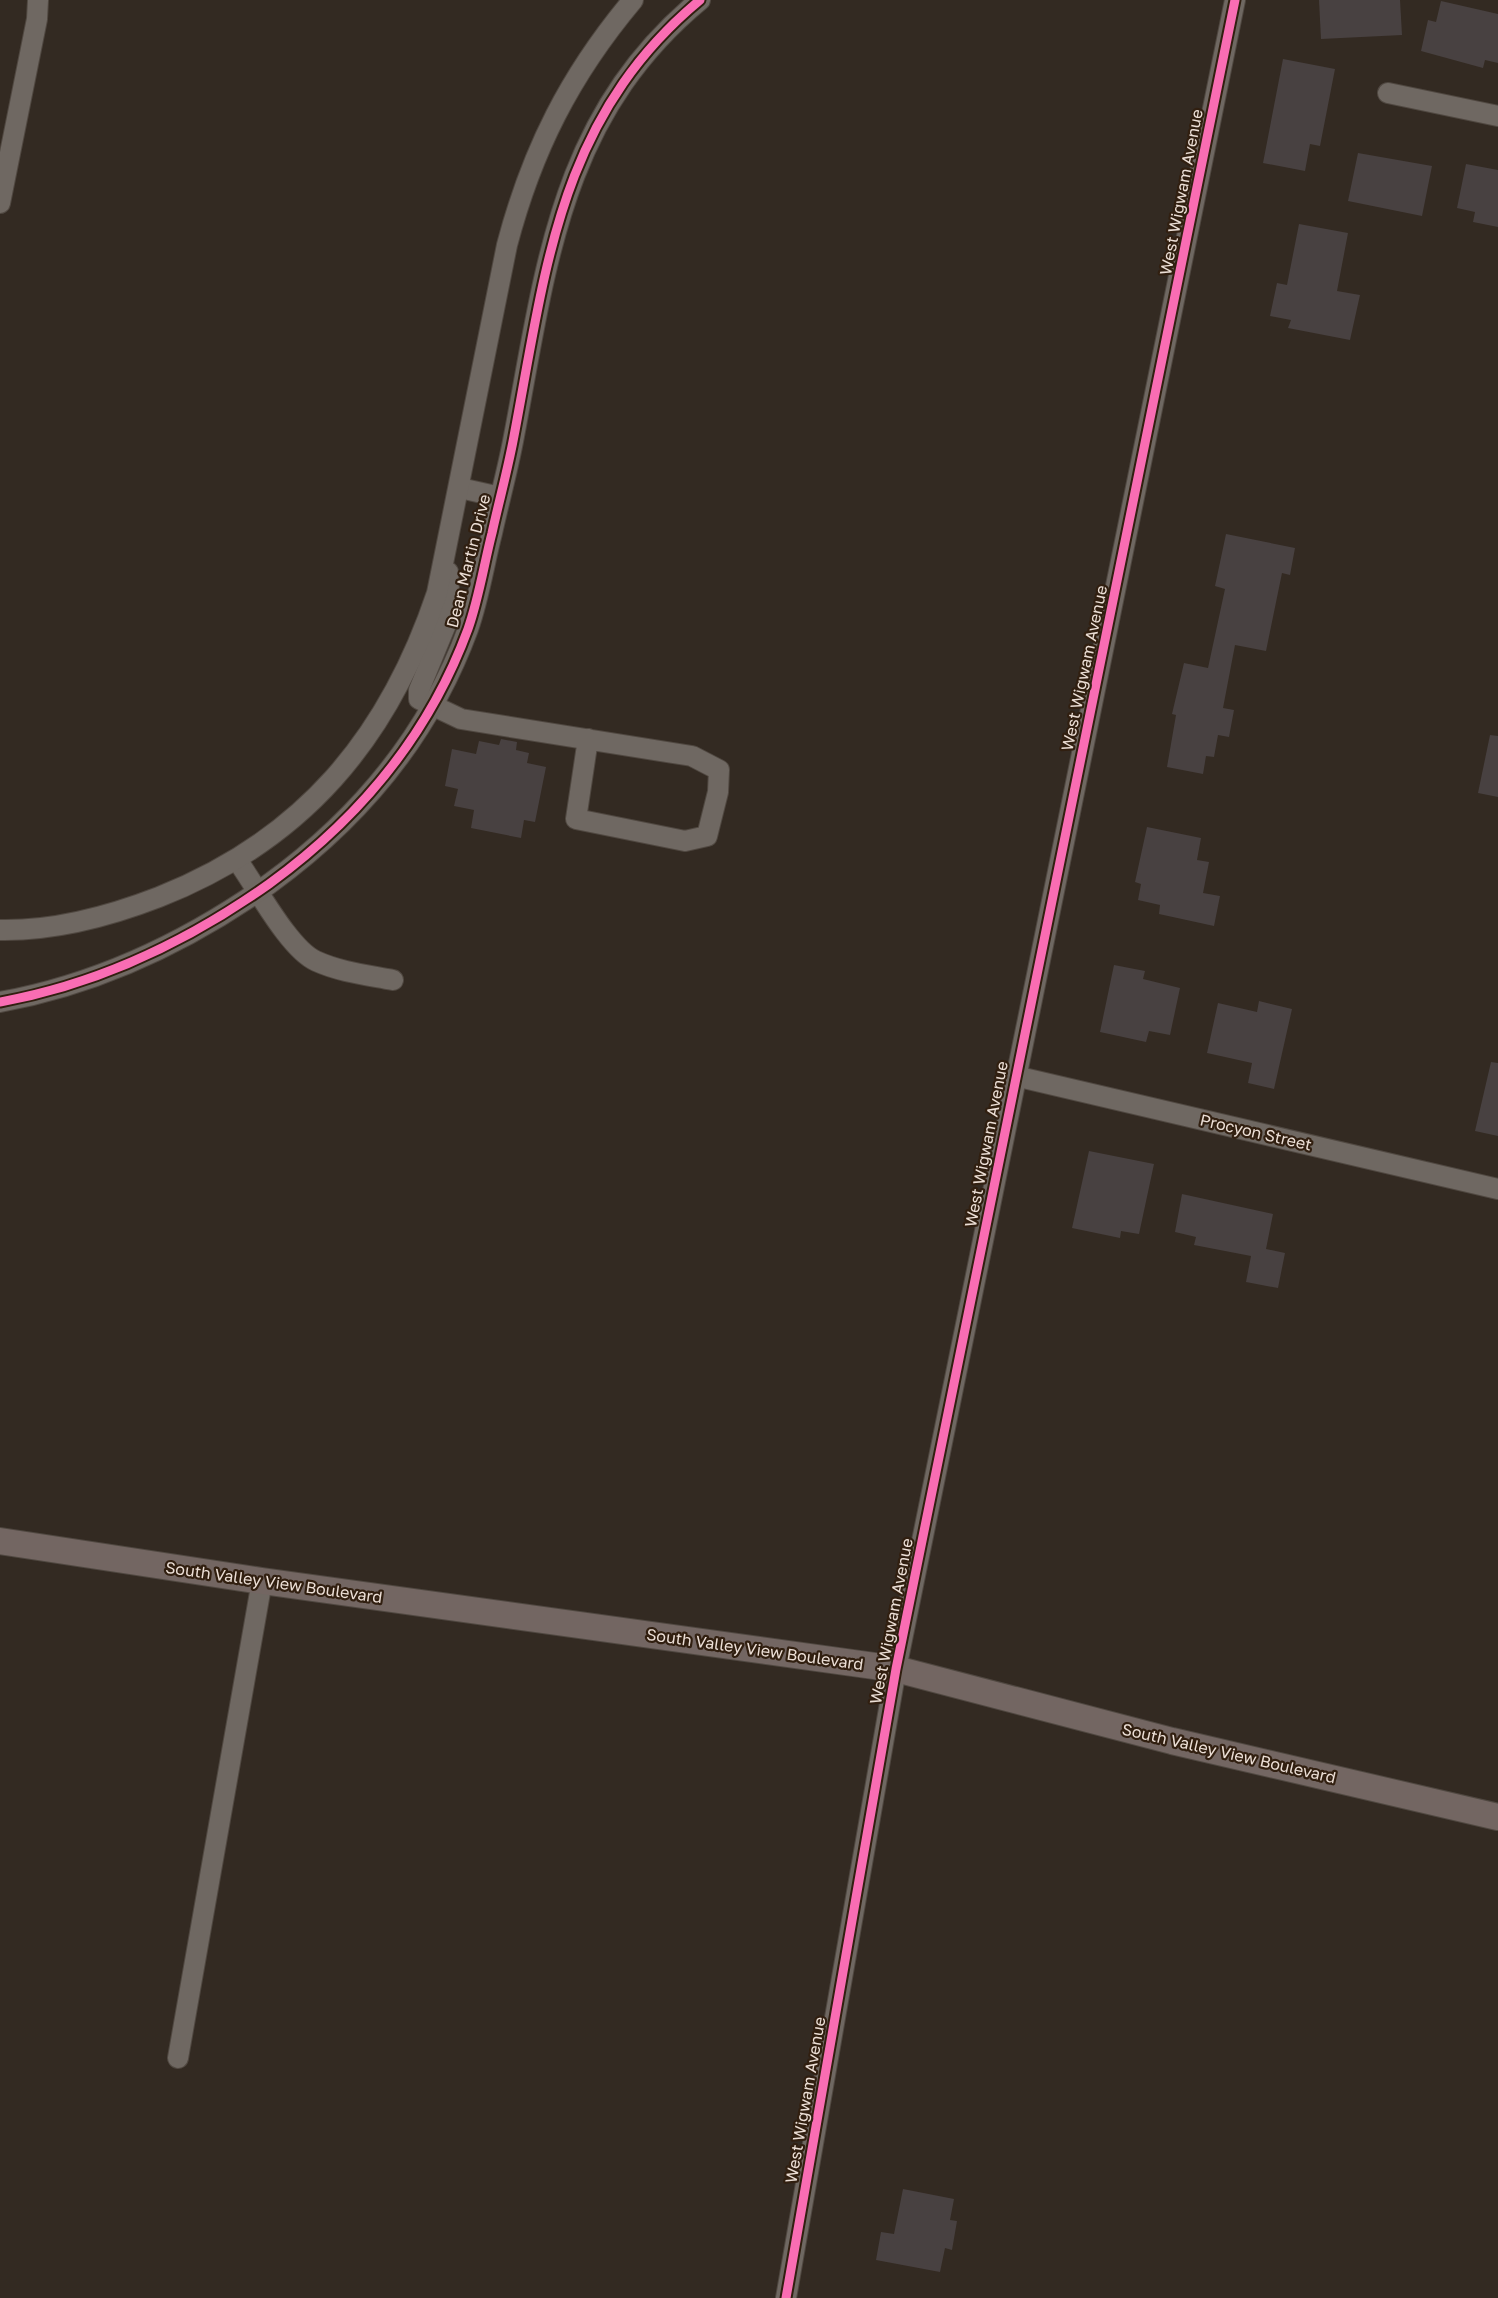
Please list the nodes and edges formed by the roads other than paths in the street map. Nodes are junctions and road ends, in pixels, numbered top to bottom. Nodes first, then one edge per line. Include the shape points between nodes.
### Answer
1 (38, 0) edge
2 (633, 0) edge
3 (700, 0) edge
4 (1235, 0) edge
5 (1388, 93) dead end
6 (1498, 116) edge
7 (8, 121) edge
8 (0, 203) edge
9 (460, 488) junction
10 (500, 497) junction
11 (447, 551) junction
12 (432, 707) junction
13 (588, 739) junction
14 (237, 860) junction
15 (259, 890) junction
16 (0, 930) edge
17 (393, 980) dead end
18 (0, 1002) edge
19 (1015, 1076) junction
20 (1498, 1189) edge
21 (0, 1541) edge
22 (262, 1581) junction
23 (896, 1668) junction
24 (1498, 1817) edge
25 (178, 2058) dead end
26 (786, 2298) edge

1 - 7 street
2 - 9 street, Dean Martin Drive via 584,62 544,134 529,171 507,244
3 - 10 street, Dean Martin Drive via 641,56 616,90 574,171 539,294
4 - 19 street, West Wigwam Avenue
5 - 6 street
7 - 8 street
9 - 10 street
9 - 11 street, Dean Martin Drive
10 - 12 street, Dean Martin Drive via 470,625
11 - 12 street via 450,609 419,690 419,699
11 - 14 street, Dean Martin Drive via 426,627 389,705 330,784 270,837
12 - 13 street via 461,719
12 - 15 street, Dean Martin Drive via 406,751 339,828
13 - 13 street via 692,756 719,770 718,792 706,836 685,841 576,819
14 - 15 street
14 - 16 street, Dean Martin Drive via 192,884 129,909 89,920
15 - 17 street via 294,944 314,960 345,971
15 - 18 street, Dean Martin Drive via 134,963 46,993
19 - 20 street, Procyon Street
19 - 23 street, West Wigwam Avenue
21 - 22 main road, South Valley View Boulevard
22 - 23 main road, South Valley View Boulevard
22 - 25 street
23 - 24 main road, South Valley View Boulevard via 1172,1741
23 - 26 street, West Wigwam Avenue

